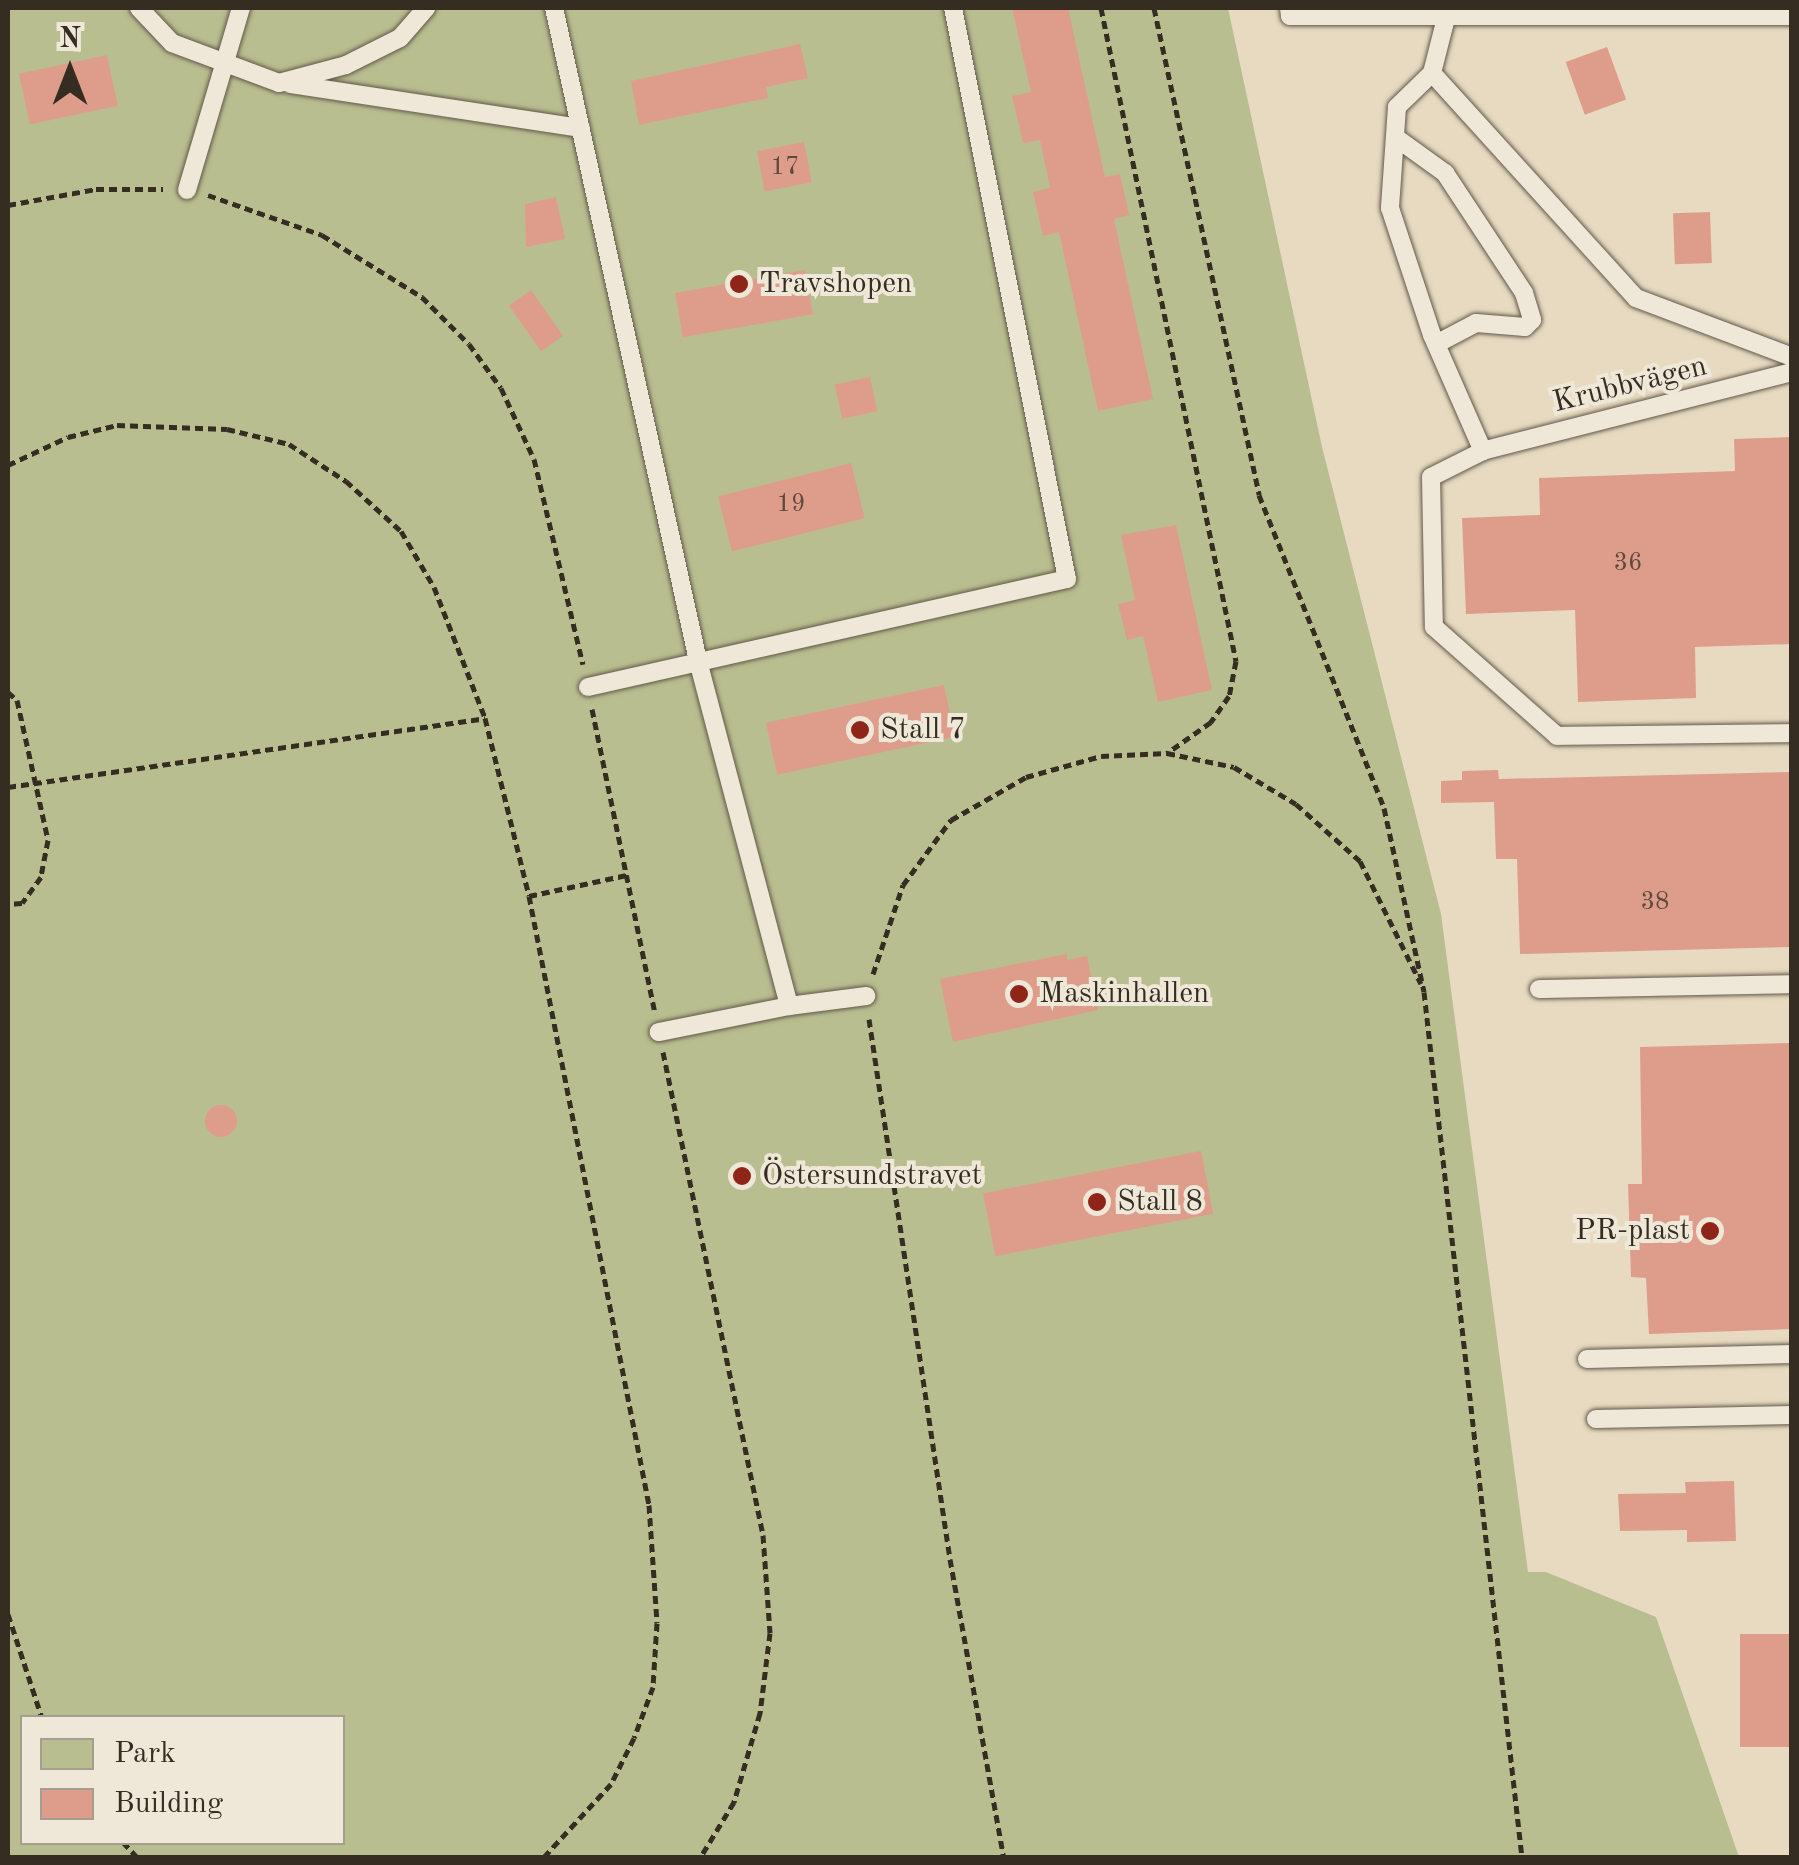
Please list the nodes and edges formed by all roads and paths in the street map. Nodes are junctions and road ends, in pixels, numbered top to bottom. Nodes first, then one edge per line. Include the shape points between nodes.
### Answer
1 (139, 8) edge
2 (240, 8) edge
3 (426, 8) edge
4 (554, 8) edge
5 (952, 8) edge
6 (1101, 8) edge
7 (1154, 8) edge
8 (1290, 8) edge
9 (1792, 16) edge
10 (1446, 18) junction
11 (221, 64) junction
12 (1432, 73) junction
13 (279, 82) junction
14 (581, 128) junction
15 (1395, 136) junction
16 (187, 190) junction
17 (8, 204) edge
18 (1436, 344) junction
19 (1792, 357) edge
20 (1792, 372) edge
21 (1483, 452) junction
22 (8, 465) edge
23 (698, 661) junction
24 (588, 687) junction
25 (8, 692) edge
26 (485, 718) junction
27 (1792, 733) edge
28 (1168, 753) junction
29 (35, 783) junction
30 (8, 787) edge
31 (627, 875) junction
32 (529, 896) junction
33 (8, 904) edge
34 (1792, 984) edge
35 (1538, 990) dead end
36 (1424, 992) junction
37 (866, 996) junction
38 (789, 1006) junction
39 (659, 1032) junction
40 (1792, 1354) edge
41 (1588, 1359) dead end
42 (1792, 1416) edge
43 (1596, 1419) dead end
44 (8, 1614) edge
45 (41, 1715) edge
46 (544, 1858) edge
47 (700, 1858) edge
48 (1004, 1858) edge
49 (1522, 1858) edge

1 - 11 lane via 172,43
2 - 11 lane
3 - 13 lane via 400,38 346,66
4 - 14 lane
5 - 23 lane via 1066,579
6 - 28 path via 1236,661 1229,696 1211,722
7 - 36 path via 1260,495 1384,808
8 - 10 lane via 1290,16
9 - 10 lane
10 - 12 lane
11 - 13 lane
11 - 16 lane
12 - 15 lane via 1397,107
12 - 19 lane via 1636,298
13 - 14 lane
14 - 23 lane
15 - 18 lane via 1390,208
15 - 18 lane via 1445,173 1524,293 1532,320 1525,327 1476,323
16 - 17 path via 96,189
16 - 24 path via 252,205 322,235 422,297 469,344 501,388 534,459
18 - 21 lane
20 - 21 lane, Krubbvägen
21 - 27 lane, Krubbvägen via 1431,477 1434,627 1557,736
22 - 26 path via 68,436 116,425 228,429 289,444 346,481 401,531 434,587
23 - 24 lane
23 - 38 lane
24 - 31 path
25 - 29 path via 17,700
26 - 29 path
26 - 32 path
28 - 36 path via 1234,768 1296,804 1360,861
28 - 37 path via 1102,756 1026,777 951,820 902,886
29 - 30 path
29 - 33 path via 48,840 41,877 22,904
31 - 32 path
31 - 39 path
32 - 46 path via 649,1505 656,1623 653,1687 634,1738 611,1784
34 - 35 lane
36 - 49 path
37 - 38 lane
37 - 48 path via 950,1559
38 - 39 lane
39 - 47 path via 764,1535 769,1618 755,1731 734,1802
40 - 41 lane
42 - 43 lane
44 - 45 path

